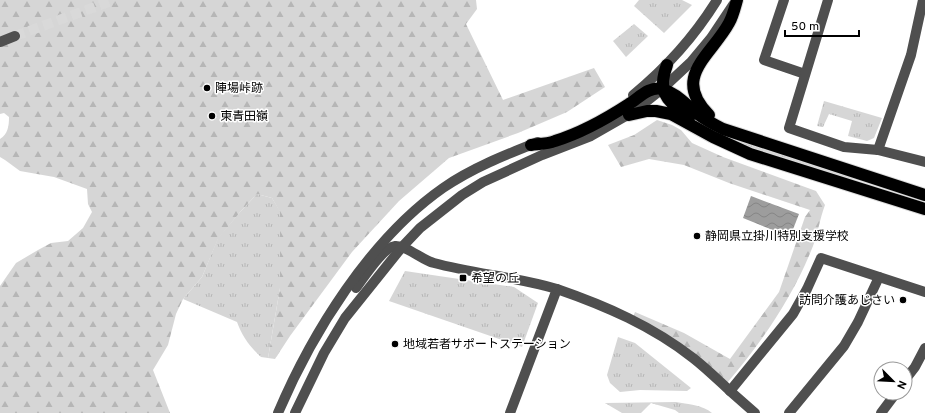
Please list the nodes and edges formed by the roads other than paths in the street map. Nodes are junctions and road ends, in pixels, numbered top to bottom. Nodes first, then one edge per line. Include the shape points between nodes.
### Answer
1 (717, 0) edge
2 (736, 0) edge
3 (784, 0) edge
4 (828, 0) edge
5 (923, 0) edge
6 (15, 36) tunnel mouth
7 (0, 42) edge
8 (667, 65) junction
9 (805, 74) junction
10 (662, 89) junction
11 (629, 115) junction
12 (703, 131) junction
13 (752, 139) junction
14 (531, 145) junction
15 (878, 150) junction
16 (925, 162) edge
17 (925, 195) edge
18 (925, 209) edge
19 (404, 220) junction
20 (402, 247) junction
21 (880, 277) junction
22 (557, 289) junction
23 (925, 292) edge
24 (323, 326) junction
25 (925, 348) edge
26 (913, 369) edge
27 (730, 391) junction
28 (890, 401) edge
29 (278, 413) edge
30 (295, 413) edge
31 (510, 413) edge
32 (755, 413) edge
33 (789, 413) edge
34 (880, 413) edge

1 - 8 street
2 - 10 street via 711,38
2 - 13 highway via 729,23 699,64 692,86 694,96 710,116
3 - 9 street via 764,60
4 - 9 street
5 - 15 street via 911,55
6 - 7 street
8 - 10 highway
8 - 14 street via 637,92 615,107 573,129
9 - 15 street via 789,128 844,147
10 - 11 street
10 - 12 highway via 670,101
10 - 13 highway via 677,96 710,123
10 - 14 highway via 648,91 631,104 574,134 554,142
11 - 12 highway via 647,111 663,112
11 - 20 street via 591,136 483,182 438,213
12 - 18 highway via 750,154
13 - 17 highway
14 - 19 street via 468,173 443,188
15 - 16 street
19 - 20 street via 399,235
19 - 24 street via 364,266
20 - 22 street via 431,262 532,281
20 - 24 street via 389,248 381,256
20 - 30 street via 345,318 324,353
21 - 23 street
21 - 27 street via 822,258 793,314
21 - 33 street via 844,346
22 - 27 street via 624,315 662,336 694,358
22 - 31 street
24 - 29 street via 290,384
25 - 26 street
27 - 32 street
28 - 34 street

